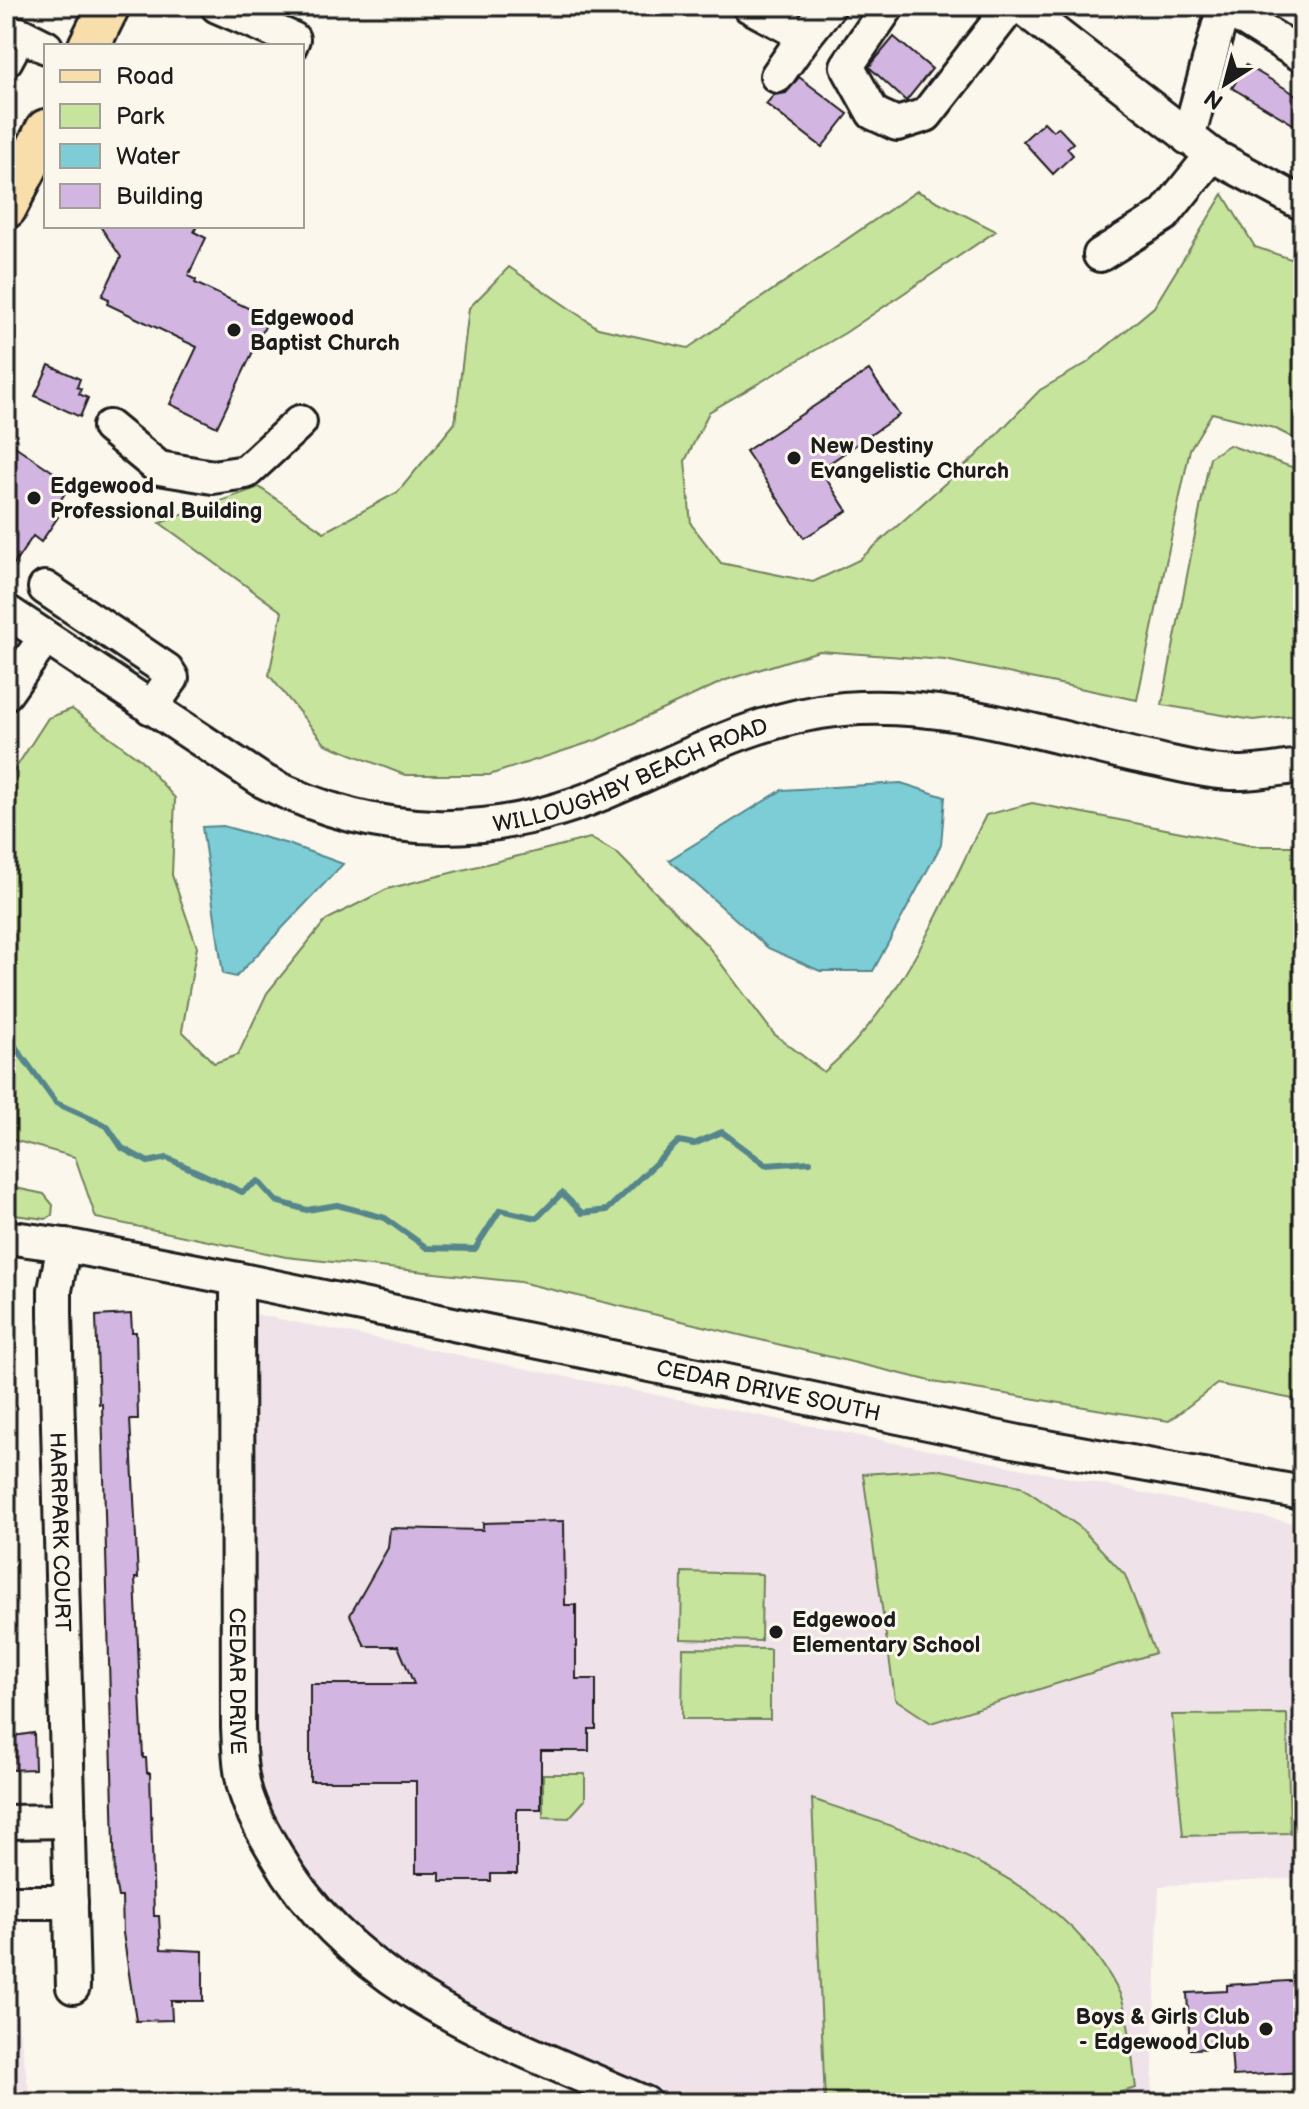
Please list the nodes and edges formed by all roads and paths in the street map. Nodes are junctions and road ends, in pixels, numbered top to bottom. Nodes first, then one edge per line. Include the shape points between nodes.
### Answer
1 (109, 6) edge
2 (217, 6) edge
3 (749, 6) edge
4 (829, 6) edge
5 (888, 6) edge
6 (1011, 6) edge
7 (1224, 6) edge
8 (1037, 12) edge
9 (805, 36) junction
10 (90, 44) edge
11 (291, 44) edge
12 (44, 46) edge
13 (1303, 56) edge
14 (6, 60) edge
15 (777, 76) dead end
16 (44, 134) edge
17 (1200, 146) junction
18 (1303, 204) edge
19 (6, 208) edge
20 (1100, 255) dead end
21 (300, 422) dead end
22 (109, 427) dead end
23 (45, 588) dead end
24 (6, 611) edge
25 (45, 638) junction
26 (6, 693) edge
27 (151, 708) junction
28 (1303, 766) edge
29 (6, 1237) edge
30 (64, 1245) junction
31 (237, 1279) junction
32 (1303, 1493) edge
33 (69, 1821) junction
34 (6, 1822) edge
35 (6, 1902) edge
36 (71, 1902) junction
37 (73, 1987) dead end
38 (645, 2103) edge

1 - 10 main road
2 - 11 street via 293,39
3 - 9 street
4 - 9 street
5 - 6 street via 847,66 873,113 897,124 926,115
7 - 13 street
7 - 17 street
8 - 17 street
9 - 15 street
12 - 14 street via 20,34
16 - 19 main road
17 - 18 street
17 - 20 street via 1164,215
21 - 22 street via 246,472 213,477 159,468
23 - 27 street via 167,670 172,678
24 - 25 street, WILLOUGHBY BEACH ROAD
25 - 26 street
25 - 27 street, WILLOUGHBY BEACH ROAD
27 - 28 street, WILLOUGHBY BEACH ROAD via 294,797 356,819 416,828 514,822 565,809 727,736 794,715 847,709 949,713 1241,773
29 - 30 street
30 - 31 street
30 - 33 street, HARRPARK COURT via 55,1313
31 - 32 street, CEDAR DRIVE SOUTH via 803,1399
31 - 38 street, CEDAR DRIVE via 238,1728 242,1778 257,1822 310,1906 416,1998
33 - 34 street
33 - 36 street, HARRPARK COURT
35 - 36 street
36 - 37 street, HARRPARK COURT

